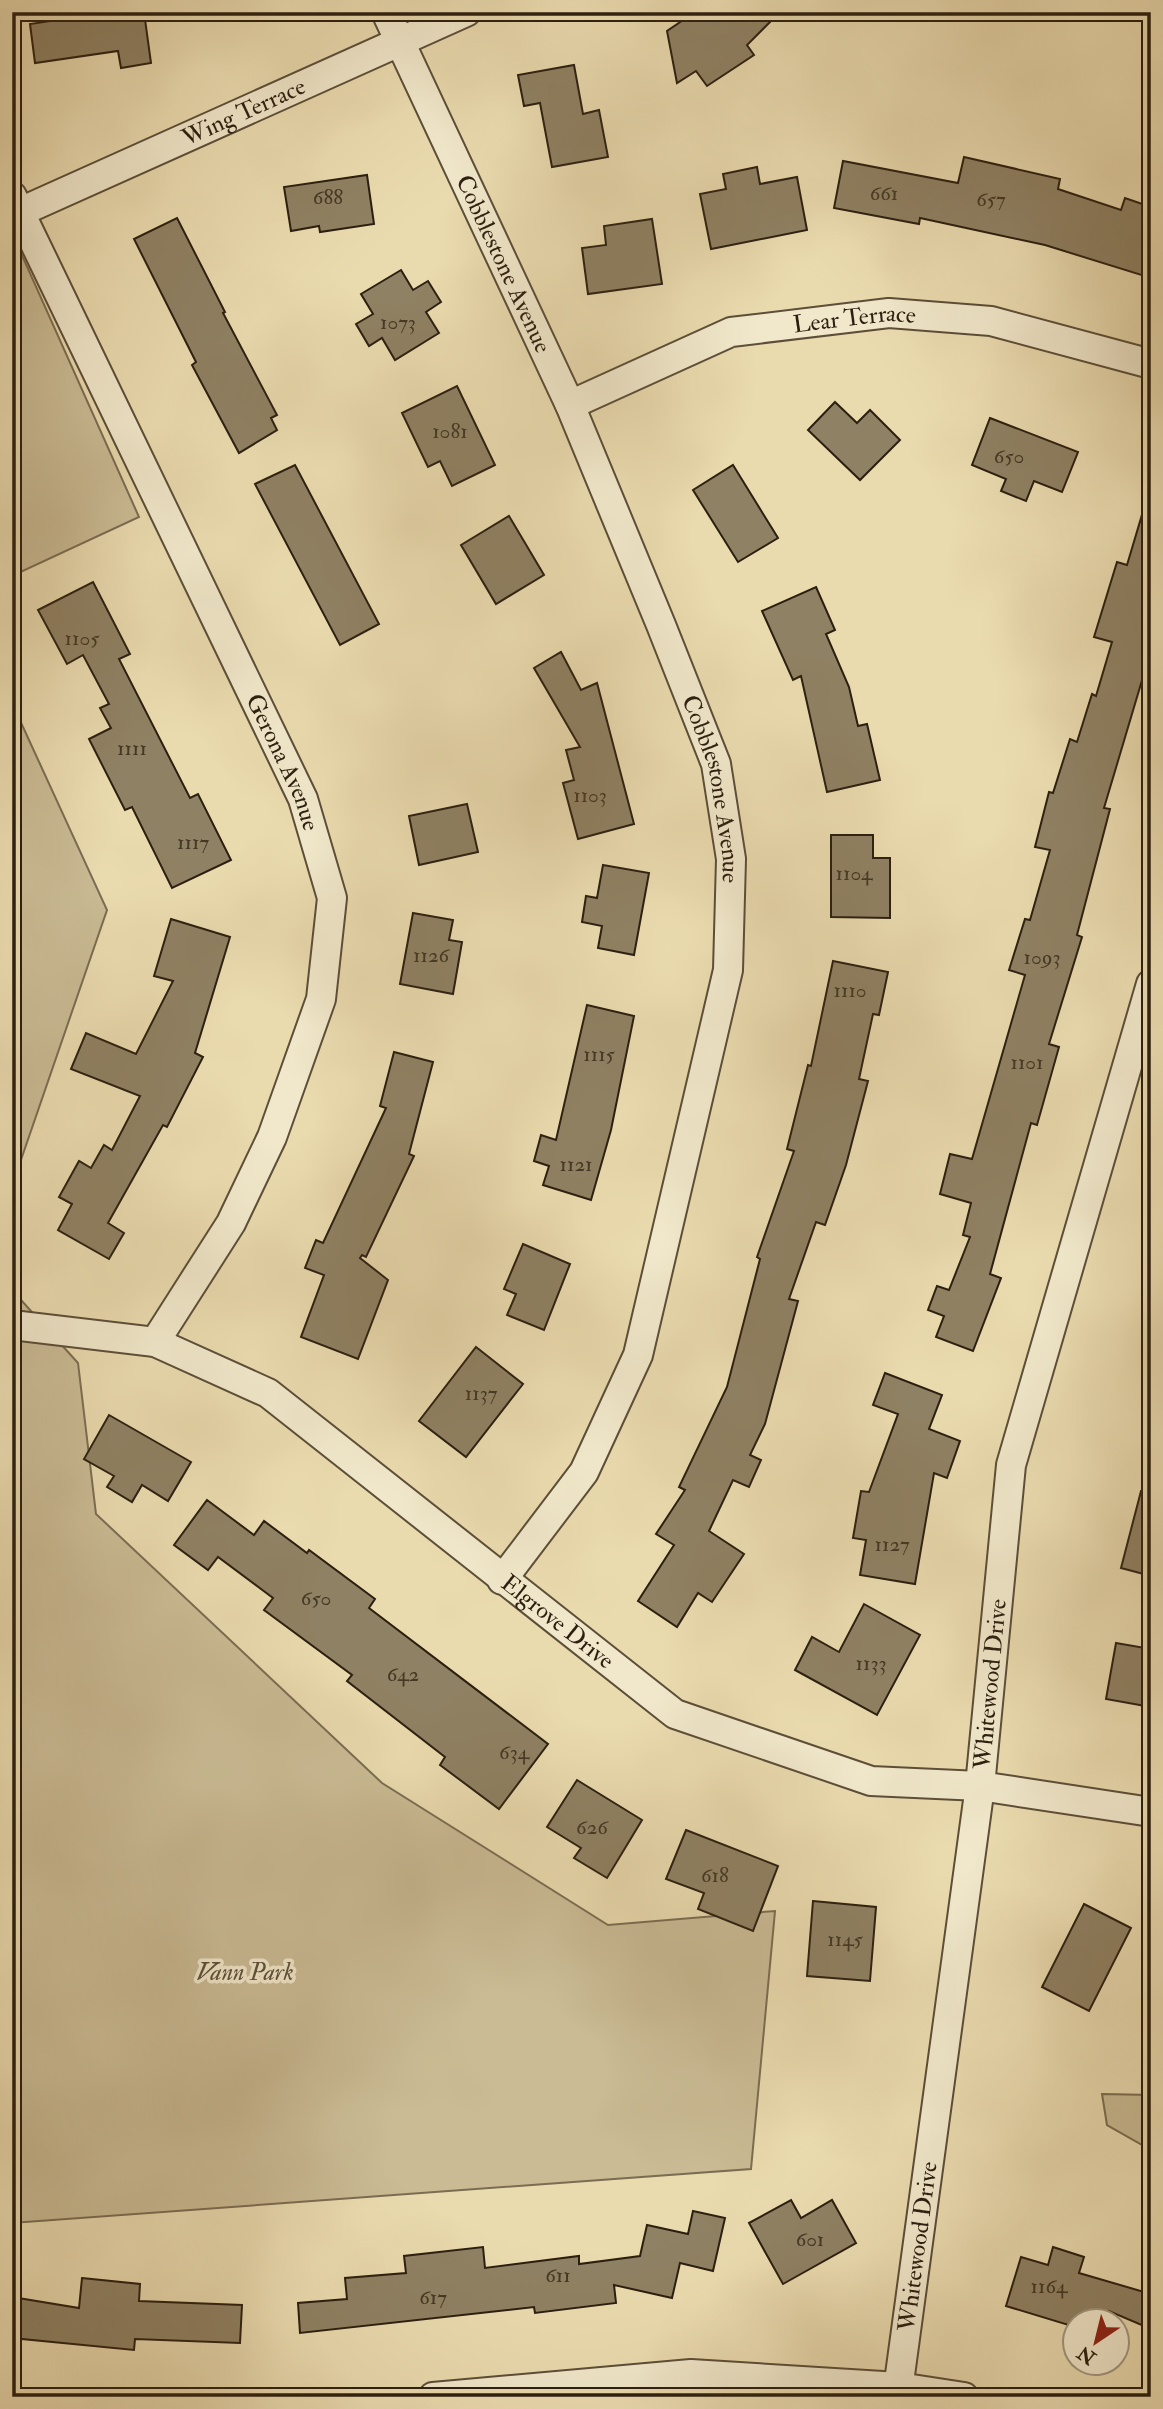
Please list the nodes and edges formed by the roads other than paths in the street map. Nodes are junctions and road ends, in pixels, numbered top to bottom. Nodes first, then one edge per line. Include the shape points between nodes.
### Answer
1 (386, 12) edge
2 (466, 12) edge
3 (400, 42) junction
4 (16, 204) edge
5 (1151, 364) edge
6 (570, 405) junction
7 (1151, 984) edge
8 (12, 1325) edge
9 (155, 1342) junction
10 (502, 1580) junction
11 (980, 1786) junction
12 (1151, 1812) edge
13 (898, 2392) edge
14 (433, 2397) edge
15 (964, 2397) edge

1 - 3 street, Cobblestone Avenue
2 - 3 street, Wing Terrace
3 - 4 street, Wing Terrace
3 - 6 street, Cobblestone Avenue
4 - 9 street, Gerona Avenue via 303,799 332,898 321,999 272,1137 231,1223
5 - 6 street, Lear Terrace via 991,321 889,313 731,331
6 - 10 street, Cobblestone Avenue via 716,764 731,859 728,970 638,1355 584,1472
7 - 11 street, Whitewood Drive via 1011,1465
8 - 9 street, Elgrove Drive
9 - 10 street, Elgrove Drive via 268,1393
10 - 11 street, Elgrove Drive via 675,1714 871,1781
11 - 12 street, Elgrove Drive
11 - 13 street, Whitewood Drive
13 - 14 street via 691,2374
13 - 15 street

